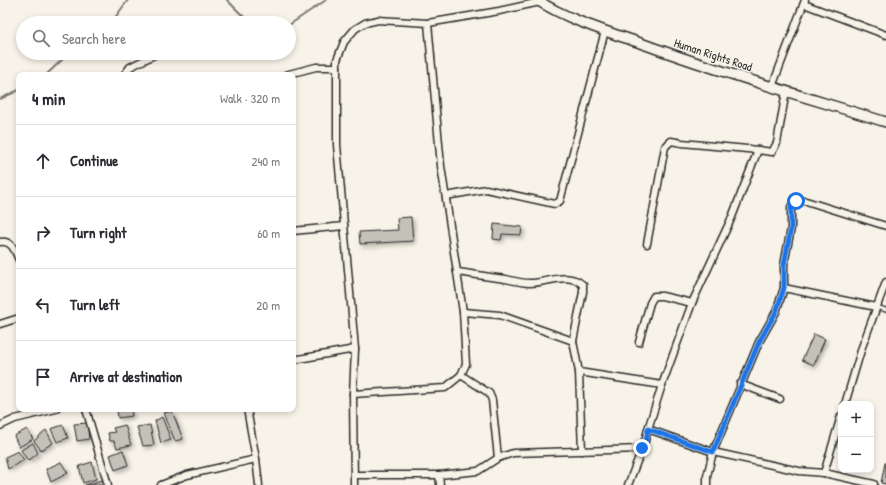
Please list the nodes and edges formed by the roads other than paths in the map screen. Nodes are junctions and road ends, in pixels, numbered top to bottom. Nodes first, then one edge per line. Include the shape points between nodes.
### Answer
1 (539, 1) edge
2 (804, 2) edge
3 (428, 23) junction
4 (605, 31) junction
5 (886, 35) edge
6 (145, 60) edge
7 (337, 68) junction
8 (127, 72) edge
9 (296, 72) edge
10 (772, 87) junction
11 (786, 91) junction
12 (886, 122) edge
13 (758, 150) junction
14 (446, 196) junction
15 (344, 226) junction
16 (886, 226) edge
17 (296, 231) edge
18 (0, 242) edge
19 (647, 244) dead end
20 (16, 254) edge
21 (457, 272) junction
22 (886, 282) edge
23 (784, 288) junction
24 (692, 303) junction
25 (876, 307) junction
26 (886, 310) edge
27 (464, 312) junction
28 (16, 319) edge
29 (0, 324) edge
30 (573, 341) junction
31 (639, 342) dead end
32 (355, 349) junction
33 (296, 359) edge
34 (579, 372) junction
35 (461, 374) junction
36 (740, 384) junction
37 (662, 385) junction
38 (353, 394) junction
39 (780, 399) dead end
40 (846, 401) edge
41 (44, 412) edge
42 (87, 412) edge
43 (248, 412) edge
44 (0, 426) edge
45 (838, 426) edge
46 (648, 429) junction
47 (642, 448) junction
48 (582, 451) junction
49 (713, 452) junction
50 (256, 458) junction
51 (498, 458) junction
52 (824, 473) junction
53 (354, 475) junction
54 (439, 475) junction
55 (874, 484) edge
56 (108, 485) edge
57 (161, 485) edge
58 (259, 485) edge
59 (354, 485) edge
60 (440, 485) edge
61 (628, 485) edge
62 (708, 485) edge

1 - 3 street via 499,11
1 - 4 street, Human Rights Road via 569,17
2 - 5 street
2 - 10 street
3 - 7 street via 378,20 365,23 344,42 337,60
3 - 14 street
4 - 10 street, Human Rights Road
4 - 14 street via 560,202 555,204 486,189
6 - 8 street
7 - 9 street via 316,67
7 - 15 street via 338,145
10 - 11 street, Human Rights Road
11 - 12 street, Human Rights Road
11 - 13 street via 777,143 772,152
13 - 19 street via 670,141 665,147
13 - 24 street via 732,217
14 - 21 street
15 - 17 street
15 - 32 street
16 - 23 street via 796,201 791,207
18 - 20 street via 8,243
21 - 27 street
21 - 30 street via 529,283 554,279 578,280 583,285 583,292
22 - 25 street
23 - 25 street
23 - 36 street via 776,312
24 - 31 street via 654,296
24 - 37 street
25 - 26 lane
25 - 40 street
27 - 30 street via 500,314
27 - 35 street via 466,364
28 - 29 street
30 - 34 street
32 - 33 street
32 - 38 street
34 - 37 street
34 - 48 street
35 - 38 street via 445,388
35 - 51 street via 489,394 492,400
36 - 39 street
36 - 49 street
37 - 46 street
38 - 53 street
41 - 44 street via 15,419
42 - 56 street
43 - 50 street
45 - 52 street
46 - 47 street
46 - 49 street
47 - 48 street
47 - 61 street
48 - 51 street via 513,453
49 - 52 street via 800,471
49 - 62 street via 707,476
50 - 57 street via 187,475
50 - 58 street
51 - 54 street via 478,471
52 - 55 street
53 - 54 street
53 - 59 street
54 - 60 street

